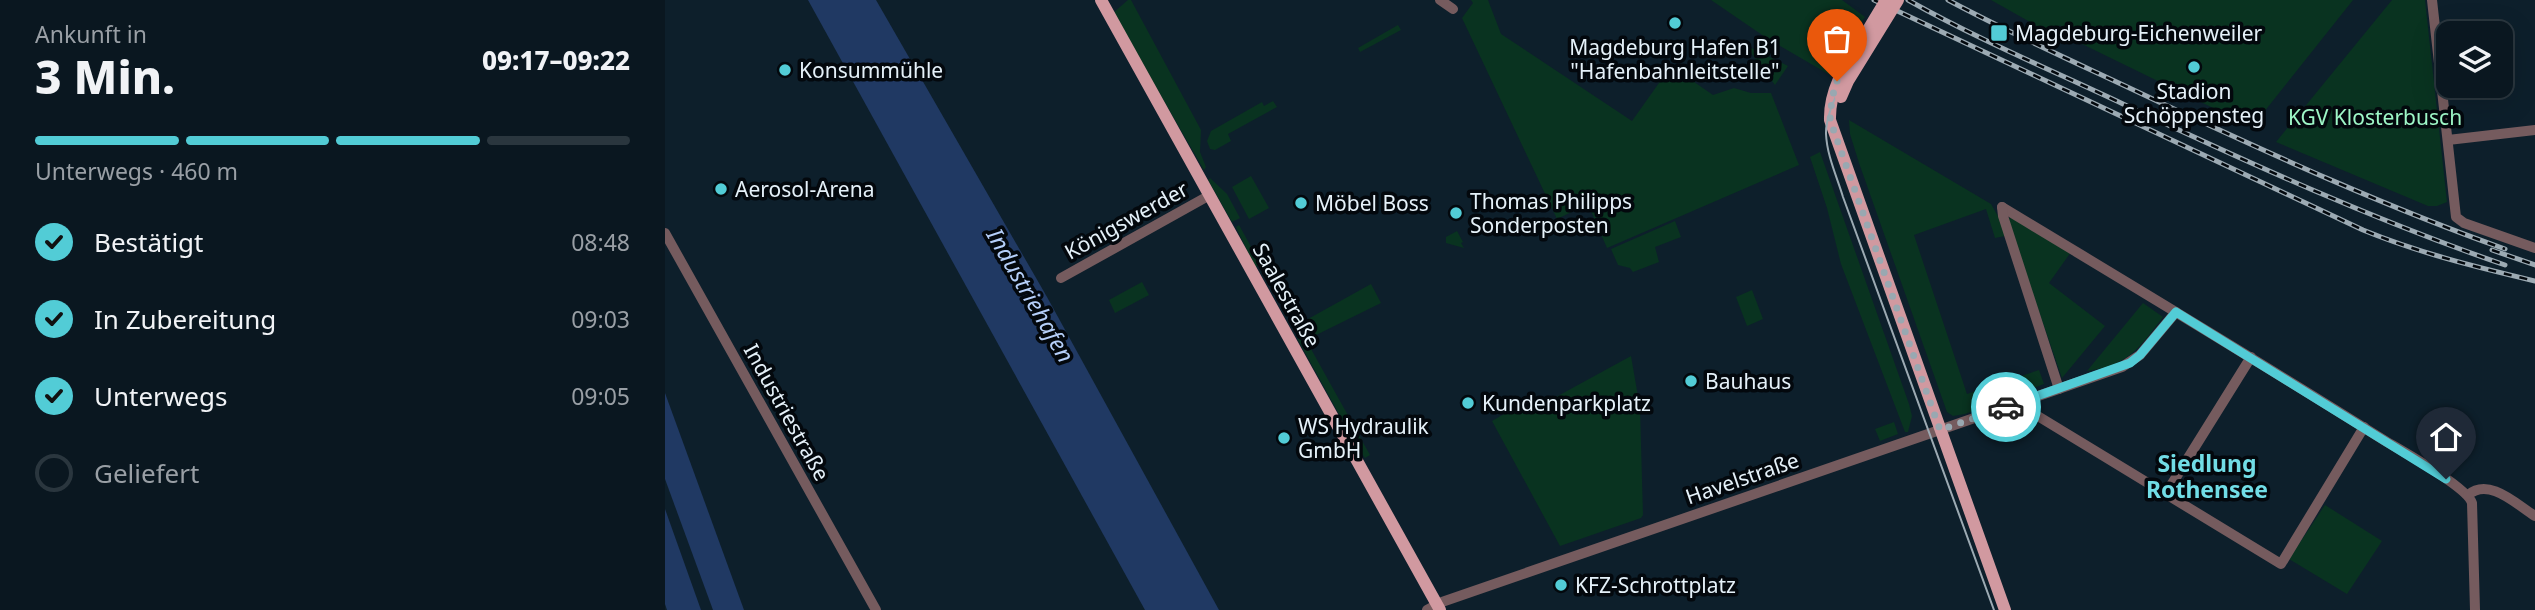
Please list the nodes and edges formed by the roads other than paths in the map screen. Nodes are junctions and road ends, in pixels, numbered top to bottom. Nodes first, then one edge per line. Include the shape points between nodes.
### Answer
1 (1101, 0) edge
2 (1440, 0) edge
3 (1886, 0) edge
4 (1898, 0) edge
5 (2433, 0) edge
6 (1453, 9) dead end
7 (1836, 101) junction
8 (2535, 130) edge
9 (2448, 140) junction
10 (1210, 195) junction
11 (665, 233) edge
12 (2535, 248) edge
13 (1061, 278) dead end
14 (2176, 312) junction
15 (2251, 357) junction
16 (2059, 388) junction
17 (2018, 404) junction
18 (2364, 427) junction
19 (1940, 430) junction
20 (2165, 495) junction
21 (2468, 495) junction
22 (2535, 516) edge
23 (1434, 608) edge
24 (876, 610) edge
25 (2005, 610) edge
26 (2475, 610) edge

1 - 10 main road, Saalestraße
2 - 6 street
3 - 7 main road, bridge via 1840,76
4 - 7 main road, bridge
5 - 9 street
7 - 19 main road via 1830,120
8 - 9 street
9 - 12 street via 2457,219
10 - 13 street, Königswerder
10 - 23 main road, Saalestraße
11 - 24 street, Industriestraße
14 - 15 street
14 - 16 street, Havelstraße via 2134,361
14 - 16 street via 2002,207
15 - 18 street
15 - 20 street
16 - 17 street, Havelstraße
17 - 19 street, Havelstraße
17 - 20 street
18 - 20 street via 2281,564
18 - 21 street
19 - 23 street, Havelstraße
19 - 25 main road
21 - 22 street via 2490,488
21 - 26 street via 2472,503

